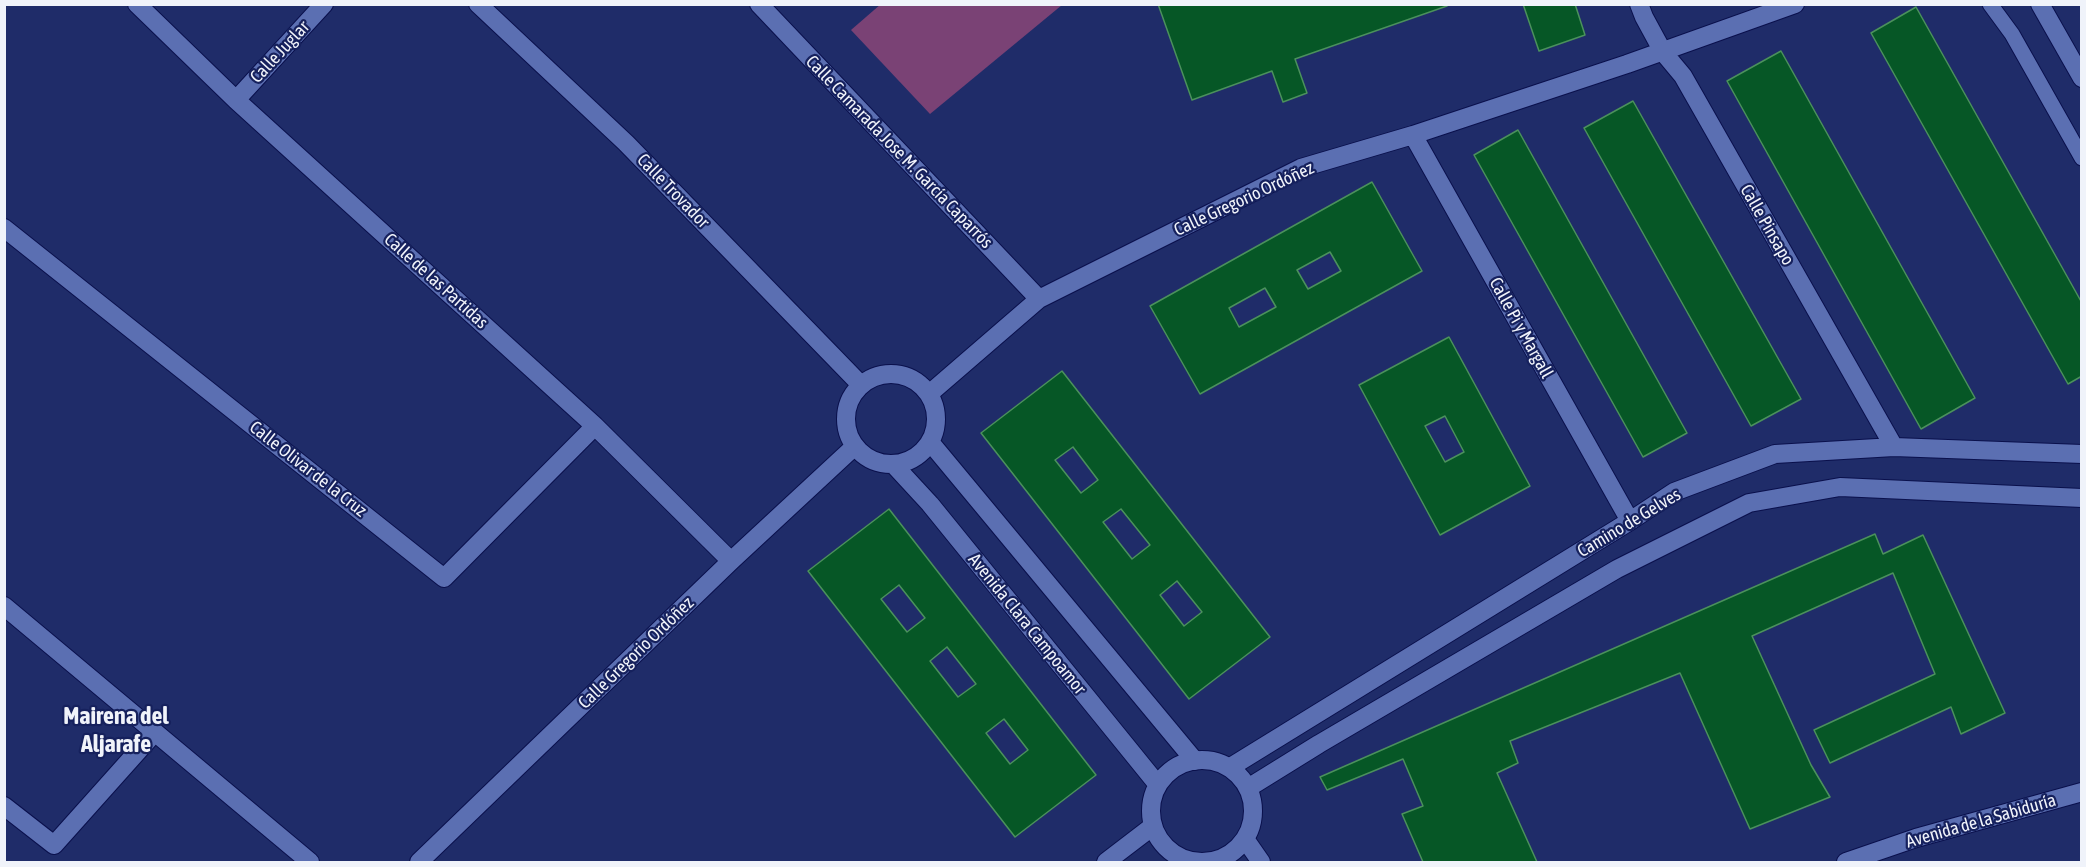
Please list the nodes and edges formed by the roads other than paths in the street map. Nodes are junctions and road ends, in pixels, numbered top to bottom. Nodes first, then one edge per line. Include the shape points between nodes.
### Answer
1 (137, 4) edge
2 (324, 4) edge
3 (478, 4) edge
4 (759, 4) edge
5 (1639, 4) edge
6 (1795, 4) edge
7 (1990, 4) edge
8 (2040, 4) edge
9 (1663, 52) junction
10 (2082, 78) edge
11 (236, 100) junction
12 (1413, 135) junction
13 (2082, 158) edge
14 (4, 228) edge
15 (1039, 299) junction
16 (861, 385) junction
17 (929, 394) junction
18 (595, 426) junction
19 (930, 442) junction
20 (855, 446) junction
21 (1894, 447) junction
22 (2082, 454) edge
23 (894, 465) junction
24 (2082, 498) edge
25 (1630, 521) junction
26 (731, 561) junction
27 (4, 606) edge
28 (155, 732) junction
29 (1195, 761) junction
30 (1229, 768) junction
31 (1158, 785) junction
32 (1248, 788) junction
33 (2082, 792) edge
34 (4, 807) edge
35 (1153, 826) junction
36 (1245, 839) junction
37 (1165, 857) edge
38 (310, 862) edge
39 (419, 862) edge
40 (1106, 862) edge
41 (1213, 862) edge
42 (1261, 862) edge
43 (1846, 862) edge

1 - 11 street, Calle de las Partidas
2 - 11 street, Calle Juglar
3 - 16 street, Calle Trovador via 626,143
4 - 15 street, Calle Camarada Jose M. García Caparrós
5 - 9 street, Calle Pinsapo
6 - 9 street, Calle Gregorio Ordóñez
7 - 13 lane via 2012,34
8 - 10 street
9 - 12 street, Calle Gregorio Ordóñez
9 - 21 street, Calle Pinsapo via 1683,76
11 - 18 street, Calle de las Partidas
12 - 15 street, Calle Gregorio Ordóñez via 1301,168
12 - 25 street, Calle Pi y Margall
14 - 18 street, Calle Olivar de la Cruz via 444,578
15 - 17 street, Calle Gregorio Ordóñez
16 - 17 street via 890,374 905,376
16 - 20 street via 850,401 846,421
17 - 19 street via 936,418
18 - 26 street, Calle de las Partidas
19 - 23 street via 916,456
19 - 29 street
20 - 23 street via 866,456
20 - 26 street, Calle Gregorio Ordóñez
21 - 22 street, Camino de Gelves
21 - 25 street, Camino de Gelves via 1775,454 1674,492
23 - 31 street, Avenida Clara Campoamor
24 - 32 street, Camino de Gelves via 1840,487 1749,503 1617,569
25 - 30 street, Camino de Gelves
26 - 39 street, Calle Gregorio Ordóñez
27 - 28 street
28 - 34 street via 54,845
28 - 38 street
29 - 30 street
29 - 31 street via 1167,774
30 - 32 street
31 - 35 street via 1151,810
32 - 36 street via 1253,814
33 - 43 street, Avenida de la Sabiduría via 1916,838
35 - 37 street
35 - 40 street
36 - 41 street via 1234,851
36 - 42 street
37 - 41 street

